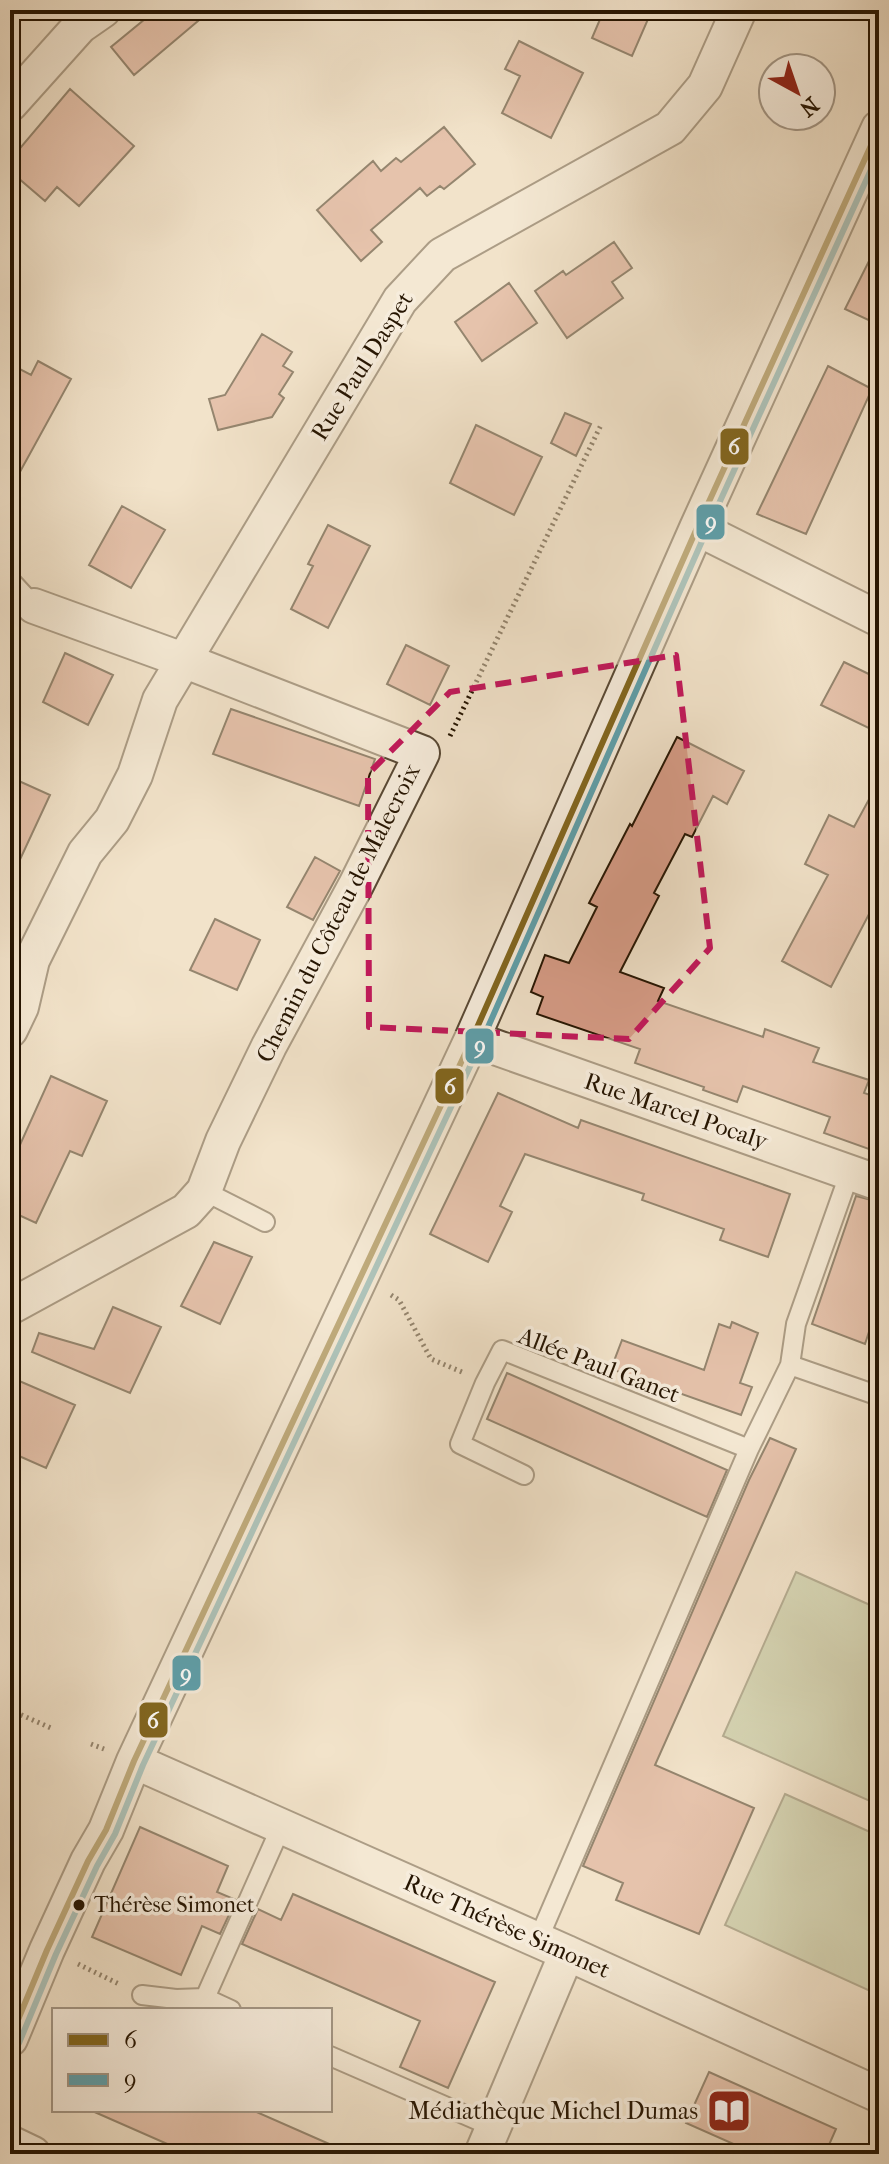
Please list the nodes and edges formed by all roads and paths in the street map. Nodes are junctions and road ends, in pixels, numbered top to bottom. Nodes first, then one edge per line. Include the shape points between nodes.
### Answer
1 (103, 10) edge
2 (739, 10) edge
3 (10, 104) edge
4 (879, 128) edge
5 (601, 425) dead end
6 (697, 528) junction
7 (10, 580) edge
8 (34, 606) joint
9 (879, 619) edge
10 (183, 660) junction
11 (422, 753) junction
12 (10, 1030) edge
13 (472, 1039) junction
14 (865, 1178) edge
15 (204, 1191) junction
16 (265, 1222) dead end
17 (361, 1278) junction
18 (10, 1307) edge
19 (790, 1365) junction
20 (485, 1383) junction
21 (879, 1396) edge
22 (749, 1449) junction
23 (524, 1475) dead end
24 (10, 1710) edge
25 (51, 1728) dead end
26 (134, 1761) junction
27 (281, 1827) junction
28 (553, 1946) junction
29 (47, 1950) junction
30 (142, 1995) joint
31 (205, 1998) junction
32 (227, 2008) edge
33 (10, 2039) edge
34 (332, 2057) edge
35 (879, 2095) edge
36 (487, 2141) edge
37 (10, 2143) edge
38 (33, 2154) edge

1 - 3 street via 80,26
2 - 10 street, Rue Paul Daspet via 705,86 670,128 442,255 400,300
4 - 6 street
5 - 11 path via 449,738
6 - 9 street
6 - 13 street
7 - 8 lane
8 - 10 street, Chemin du Côteau de Malecroix
10 - 11 street, Chemin du Côteau de Malecroix
10 - 12 street, Rue Paul Daspet via 160,700 135,775 112,820 85,853 32,960
11 - 15 street, Chemin du Côteau de Malecroix via 269,1046
13 - 14 street, Rue Marcel Pocaly
13 - 17 street
14 - 19 lane via 796,1324
15 - 16 lane
15 - 18 street via 186,1211
17 - 20 path via 399,1300 431,1359
17 - 26 street
19 - 21 lane
19 - 22 lane
20 - 22 lane, Allée Paul Ganet via 502,1350
20 - 23 lane, Allée Paul Ganet via 460,1444
22 - 28 lane
24 - 25 path
26 - 27 street, Rue Thérèse Simonet
26 - 29 street
27 - 28 street, Rue Thérèse Simonet
27 - 31 lane
28 - 35 street, Rue Thérèse Simonet
28 - 36 street
29 - 30 path
29 - 33 street
30 - 31 lane
31 - 32 lane
34 - 36 lane
37 - 38 street

